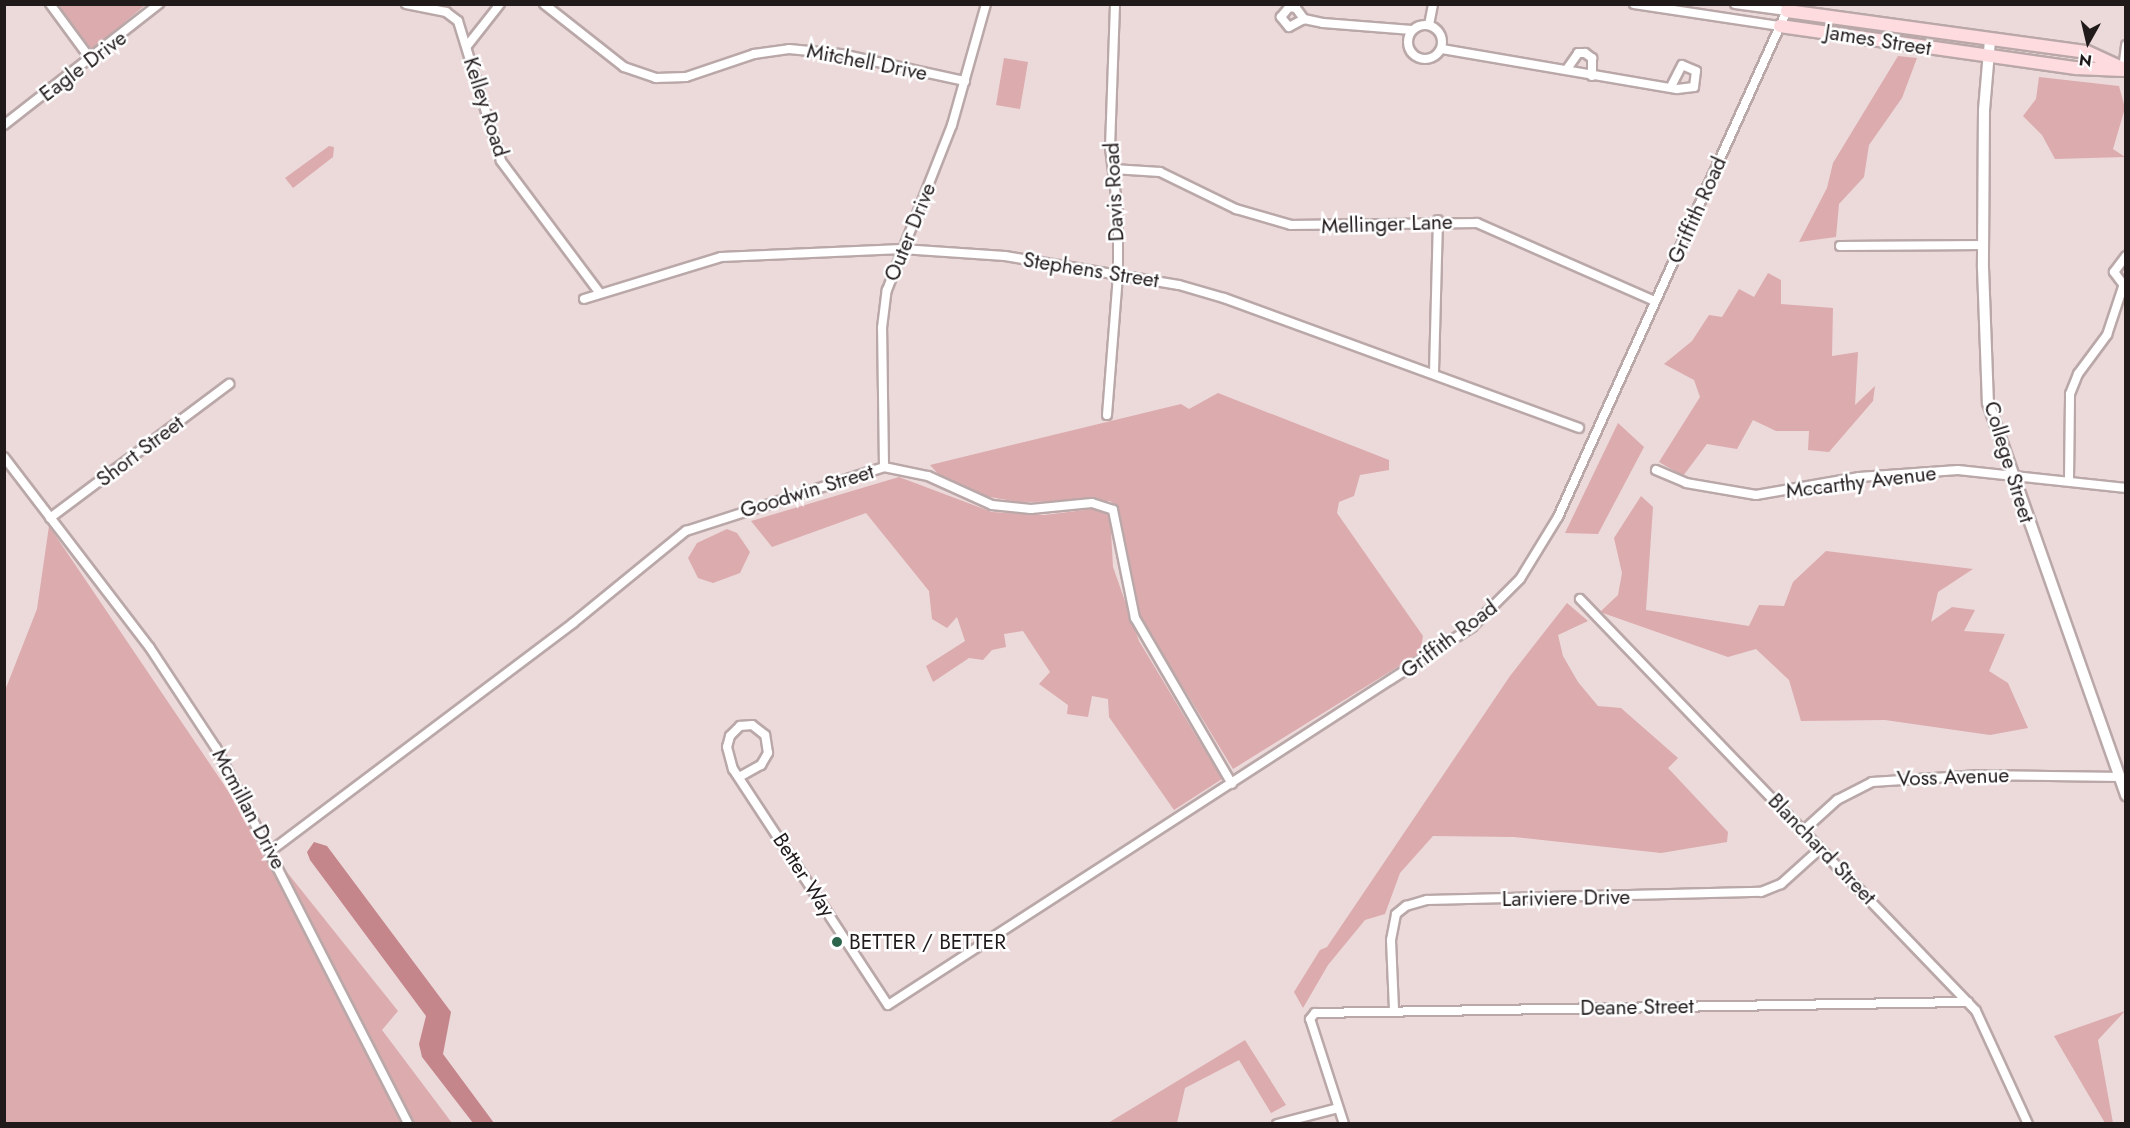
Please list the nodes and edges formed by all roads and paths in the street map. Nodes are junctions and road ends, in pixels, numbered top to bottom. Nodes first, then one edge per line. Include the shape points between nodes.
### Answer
1 (50, 4) edge
2 (159, 4) edge
3 (406, 4) edge
4 (500, 4) edge
5 (544, 4) edge
6 (986, 4) edge
7 (1115, 4) edge
8 (1433, 4) edge
9 (1634, 4) edge
10 (1735, 4) edge
11 (1788, 8) edge
12 (1304, 20) dead end
13 (1429, 25) junction
14 (1780, 26) junction
15 (1412, 30) junction
16 (1990, 40) junction
17 (2126, 45) edge
18 (467, 46) junction
19 (1442, 49) junction
20 (1988, 56) junction
21 (92, 61) junction
22 (1567, 69) junction
23 (2124, 70) edge
24 (1592, 76) junction
25 (965, 81) junction
26 (1672, 85) dead end
27 (4, 125) edge
28 (1113, 169) junction
29 (1438, 220) junction
30 (1984, 245) junction
31 (1840, 246) dead end
32 (902, 249) junction
33 (2126, 256) edge
34 (1118, 274) junction
35 (2124, 288) edge
36 (600, 292) junction
37 (584, 299) dead end
38 (1655, 301) junction
39 (1434, 372) junction
40 (229, 384) dead end
41 (1107, 415) dead end
42 (1580, 428) dead end
43 (4, 457) edge
44 (884, 467) junction
45 (1656, 470) dead end
46 (2010, 474) junction
47 (2069, 480) junction
48 (2126, 488) edge
49 (51, 519) junction
50 (1580, 599) dead end
51 (741, 776) junction
52 (2119, 777) junction
53 (1232, 784) junction
54 (2126, 795) edge
55 (1804, 830) junction
56 (1820, 849) junction
57 (272, 850) junction
58 (1968, 1002) junction
59 (888, 1005) joint
60 (1394, 1009) junction
61 (1338, 1108) junction
62 (408, 1124) edge
63 (1277, 1124) edge
64 (1344, 1124) edge
65 (2028, 1124) edge

1 - 21 street
2 - 21 street, Eagle Drive
3 - 18 street, Kelley Road via 454,17
4 - 18 street
5 - 25 street, Mitchell Drive via 618,63 649,77 686,77 754,54 789,49 833,53
6 - 25 street, Outer Drive
7 - 28 street, Davis Road
8 - 13 street
9 - 14 street, James Street
10 - 11 street, James Street
11 - 14 street, Griffith Road
11 - 16 main road, James Street
12 - 15 street
13 - 15 street
13 - 19 street via 1438,29
14 - 20 main road, James Street
14 - 38 street, Griffith Road
15 - 19 street via 1408,43 1419,58 1432,58
16 - 20 street, College Street
16 - 23 main road, James Street via 2087,52 2106,57
17 - 23 street
18 - 36 street, Kelley Road via 501,161
19 - 22 street
20 - 23 main road, James Street via 2101,71
20 - 30 street, College Street
21 - 27 street, Eagle Drive
22 - 24 street
22 - 24 street via 1578,53 1585,53 1592,58
24 - 26 street
25 - 32 street, Outer Drive
28 - 29 street, Mellinger Lane via 1160,172 1236,209 1298,226
28 - 34 street, Davis Road
29 - 38 street, Mellinger Lane via 1492,228
29 - 39 street
30 - 31 street
30 - 46 street, College Street via 1985,373 1995,432
32 - 34 street, Stephens Street via 1005,256
32 - 36 street, Stephens Street via 721,257
32 - 44 street, Outer Drive via 882,315
33 - 35 street via 2114,272
34 - 39 street, Stephens Street via 1224,298
34 - 41 street, Davis Road
35 - 47 street via 2107,335 2078,374 2070,394
36 - 37 street, Stephens Street
38 - 53 street, Griffith Road via 1558,517 1510,591 1454,640
39 - 42 street, Stephens Street
40 - 49 street, Short Street
43 - 49 street, Mcmillan Drive
44 - 53 street, Goodwin Street via 928,476 992,505 1031,509 1096,503 1111,508 1135,618
44 - 57 street, Goodwin Street via 686,531 411,747
45 - 46 street, Mccarthy Avenue via 1686,483 1756,495 1898,473
46 - 47 street, Mccarthy Avenue
46 - 52 street, College Street
47 - 48 street
49 - 57 street, Mcmillan Drive via 193,711
50 - 55 street, Blanchard Street
51 - 51 street, Better Way via 730,761 728,742 740,726 752,725 765,735 768,753 761,765
51 - 59 street, Better Way
52 - 54 street, College Street
52 - 55 street, Voss Avenue via 1980,775 1872,782 1837,800
53 - 59 street, Griffith Road
55 - 56 street, Blanchard Street
56 - 58 street, Blanchard Street
56 - 60 street, Lariviere Drive via 1781,884 1761,892 1427,900 1406,906 1396,914 1391,940
57 - 62 street, Mcmillan Drive
58 - 60 street, Deane Street
58 - 65 street, Blanchard Street
60 - 61 street, Deane Street via 1332,1010 1310,1018
61 - 63 street
61 - 64 street

